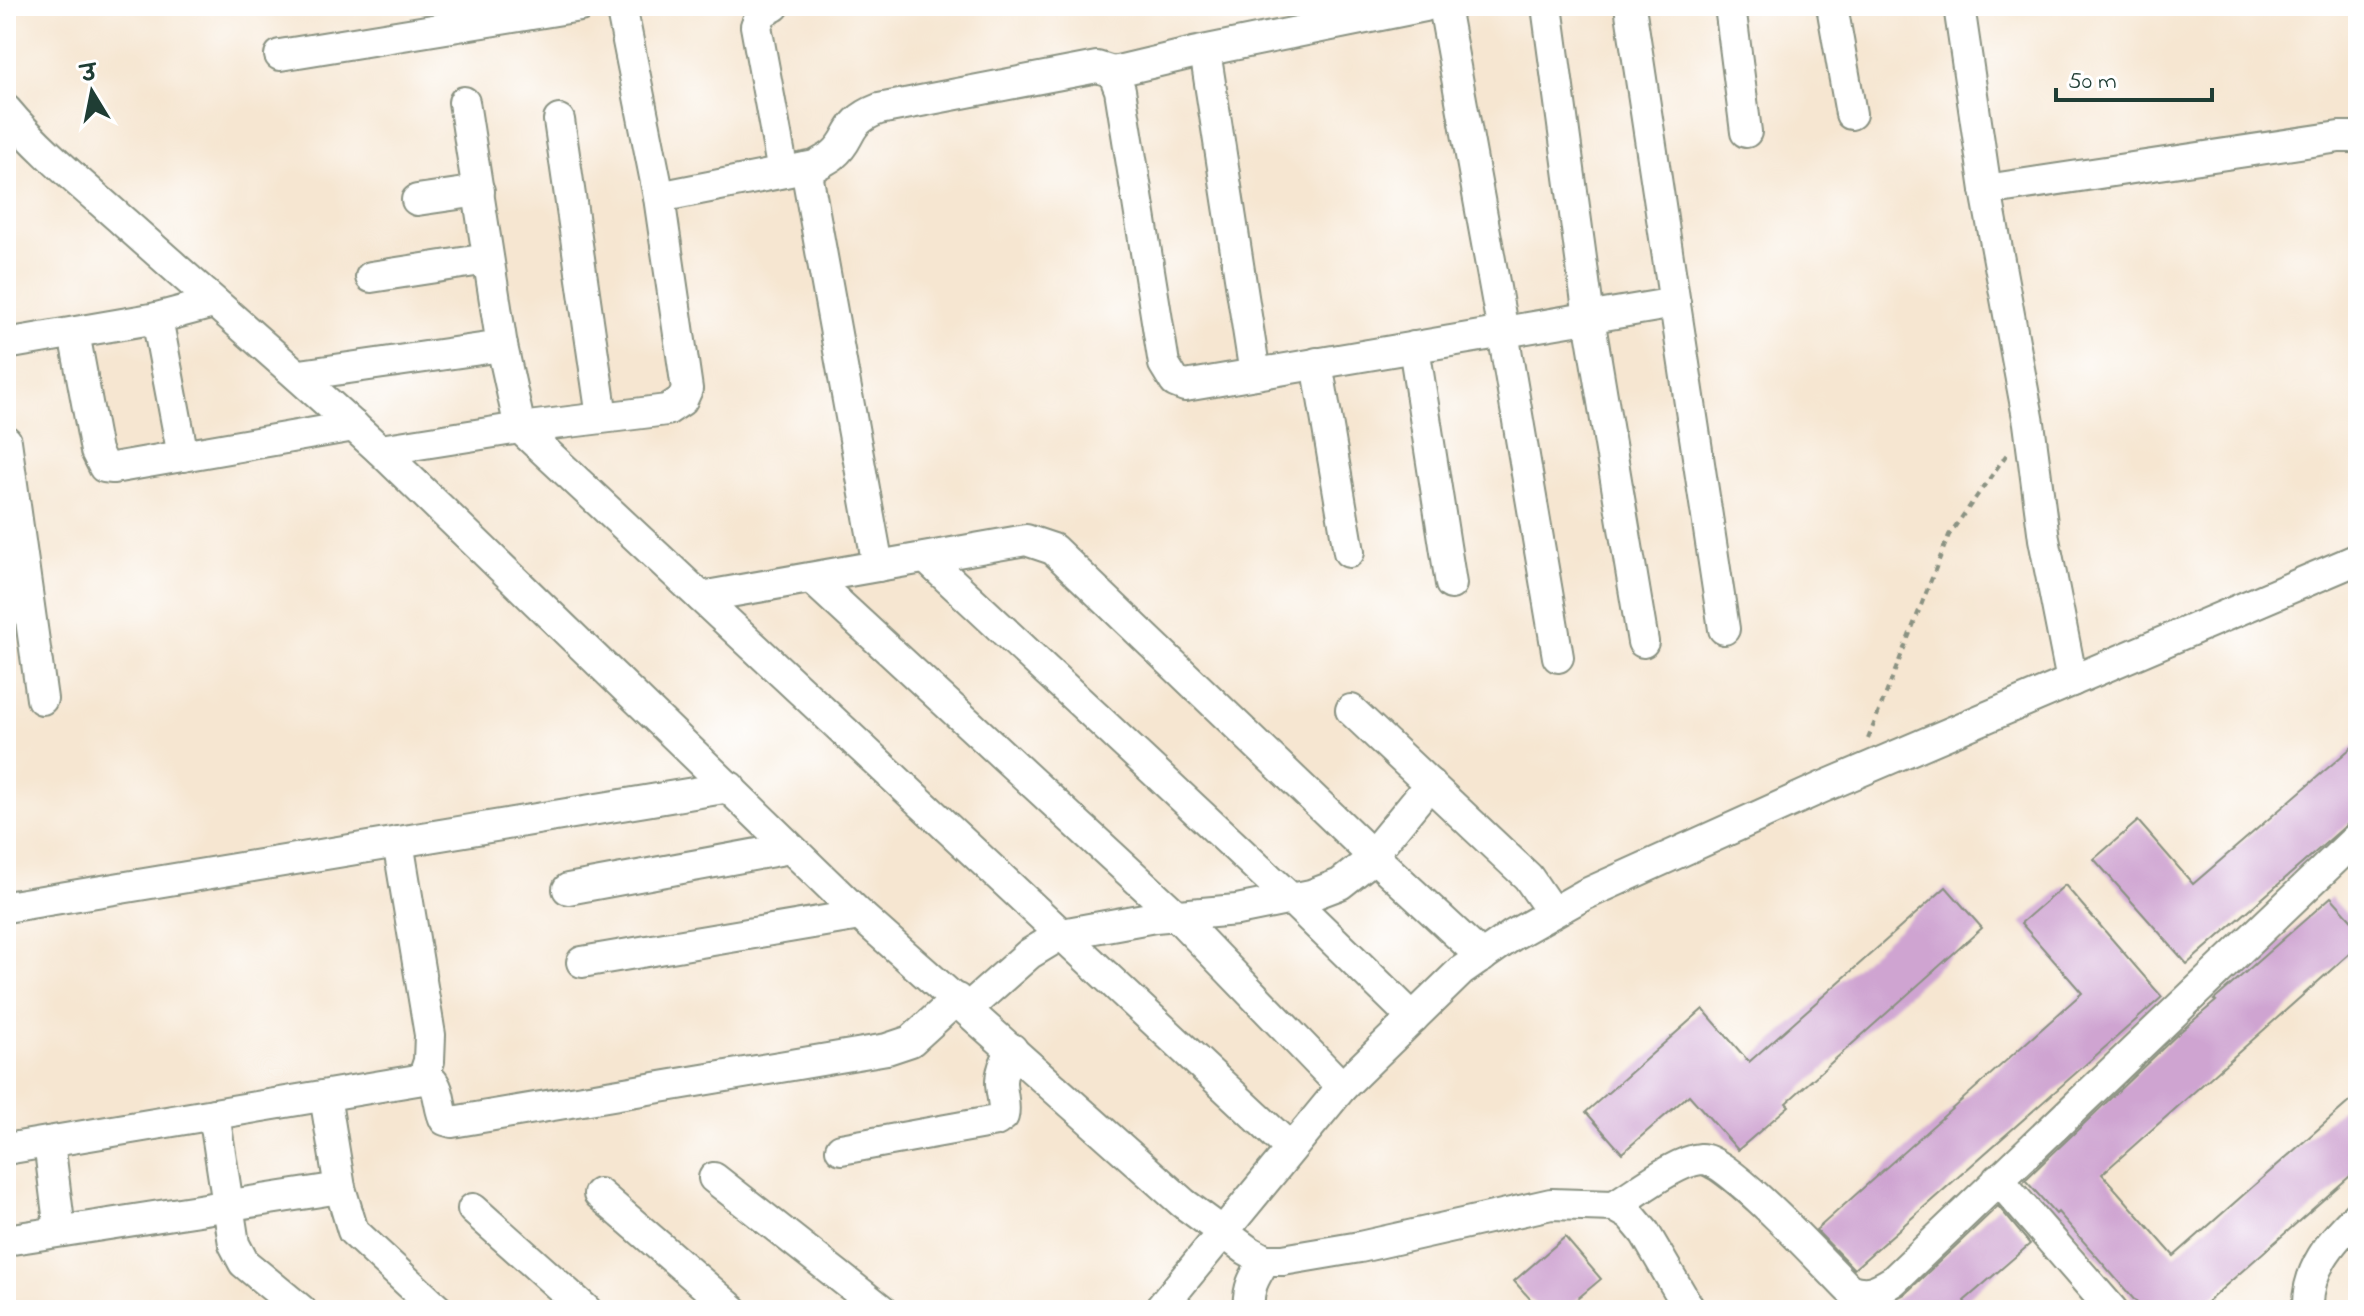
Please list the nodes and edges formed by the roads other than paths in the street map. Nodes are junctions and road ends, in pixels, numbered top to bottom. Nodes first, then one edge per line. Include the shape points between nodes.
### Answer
1 (580, 6) edge
2 (621, 6) edge
3 (774, 6) edge
4 (1425, 6) edge
5 (1444, 6) edge
6 (1547, 6) edge
7 (1630, 6) edge
8 (1730, 6) edge
9 (1832, 6) edge
10 (1959, 6) edge
11 (1205, 51) junction
12 (280, 55) dead end
13 (1113, 72) junction
14 (464, 102) dead end
15 (6, 110) edge
16 (1851, 114) dead end
17 (559, 120) dead end
18 (1746, 132) dead end
19 (2358, 137) edge
20 (794, 170) junction
21 (1986, 190) junction
22 (479, 191) junction
23 (659, 197) junction
24 (417, 200) dead end
25 (488, 259) junction
26 (371, 277) dead end
27 (213, 303) junction
28 (1675, 303) junction
29 (157, 318) junction
30 (1589, 318) junction
31 (1503, 332) junction
32 (74, 333) junction
33 (6, 344) edge
34 (502, 346) junction
35 (1414, 347) junction
36 (1317, 363) junction
37 (1255, 374) junction
38 (300, 375) junction
39 (602, 417) junction
40 (354, 426) junction
41 (520, 428) junction
42 (6, 441) edge
43 (380, 450) junction
44 (183, 456) junction
45 (1349, 552) dead end
46 (926, 558) junction
47 (2358, 559) edge
48 (878, 566) junction
49 (811, 578) junction
50 (1451, 584) dead end
51 (701, 597) junction
52 (1724, 629) dead end
53 (1643, 642) dead end
54 (1558, 657) dead end
55 (2072, 681) junction
56 (42, 699) dead end
57 (1351, 710) dead end
58 (1430, 784) junction
59 (730, 787) junction
60 (2358, 837) edge
61 (398, 842) junction
62 (790, 848) junction
63 (1372, 855) junction
64 (568, 889) dead end
65 (1291, 899) junction
66 (6, 907) edge
67 (1552, 912) junction
68 (860, 915) junction
69 (1177, 916) junction
70 (1062, 934) junction
71 (1482, 957) junction
72 (582, 962) dead end
73 (962, 1004) junction
74 (1413, 1018) junction
75 (1012, 1049) junction
76 (423, 1079) junction
77 (1342, 1087) junction
78 (325, 1096) junction
79 (214, 1114) junction
80 (49, 1142) junction
81 (1290, 1148) junction
82 (6, 1149) edge
83 (841, 1149) dead end
84 (714, 1178) dead end
85 (1998, 1179) junction
86 (340, 1188) junction
87 (599, 1194) dead end
88 (227, 1204) junction
89 (1614, 1206) junction
90 (473, 1209) dead end
91 (2358, 1215) edge
92 (60, 1231) junction
93 (1222, 1232) junction
94 (6, 1240) edge
95 (1265, 1260) junction
96 (727, 1308) edge
97 (301, 1310) edge
98 (438, 1310) edge
99 (586, 1310) edge
100 (882, 1310) edge
101 (1159, 1310) edge
102 (1249, 1310) edge
103 (1690, 1310) edge
104 (2112, 1310) edge
105 (2308, 1310) edge

1 - 12 street
2 - 23 street
3 - 20 street via 762,12 756,26
4 - 11 street
5 - 31 street
6 - 30 street
7 - 28 street
8 - 18 street
9 - 16 street
10 - 21 street
11 - 13 street
11 - 37 street
13 - 20 street via 1097,67 879,109 852,125 835,154
13 - 37 street via 1169,375 1185,386
14 - 22 street
15 - 27 street
17 - 39 street
19 - 21 street
20 - 23 street
20 - 48 street
21 - 55 street
22 - 24 street
22 - 25 street
23 - 39 street via 687,389 667,410
25 - 26 street
25 - 34 street
27 - 29 street
27 - 38 street
28 - 30 street
28 - 52 street
29 - 32 street
29 - 44 street
30 - 31 street
30 - 53 street
31 - 35 street
31 - 54 street
32 - 33 street
32 - 44 street via 96,451 104,467
34 - 38 street
34 - 41 street
35 - 36 street
35 - 50 street
36 - 37 street
36 - 45 street
38 - 40 street
39 - 41 street
40 - 43 street
40 - 44 street
41 - 43 street
41 - 51 street
42 - 56 street
43 - 59 street
46 - 48 street
46 - 63 street via 1026,540 1053,549
46 - 65 street
47 - 55 street
48 - 49 street
49 - 51 street
49 - 69 street
51 - 70 street
55 - 67 street
57 - 58 street
58 - 63 street
58 - 67 street via 1528,877
59 - 61 street
59 - 62 street
60 - 85 street
61 - 66 street
61 - 76 street via 430,1035
62 - 64 street
62 - 68 street
63 - 65 street via 1340,884
63 - 71 street
65 - 69 street
65 - 74 street
67 - 71 street
68 - 72 street
68 - 73 street
69 - 70 street
69 - 77 street
70 - 73 street
70 - 81 street
71 - 74 street
73 - 75 street
73 - 76 street via 911,1041 887,1049 452,1122 441,1114 436,1085
74 - 77 street
75 - 83 street via 1001,1082 1005,1109 996,1121
75 - 93 street
76 - 78 street
77 - 81 street
78 - 79 street
78 - 86 street
79 - 80 street
79 - 88 street
80 - 82 street
80 - 92 street
81 - 93 street
84 - 100 street
85 - 89 street via 1893,1281 1861,1294 1849,1289 1756,1197 1704,1159 1686,1162
85 - 104 street
86 - 88 street
86 - 98 street via 353,1231
87 - 96 street
88 - 92 street
88 - 97 street via 234,1244 244,1263
89 - 95 street via 1551,1204 1360,1247
89 - 103 street via 1645,1233
90 - 99 street
91 - 105 street via 2331,1241 2314,1271
92 - 94 street
93 - 95 street
93 - 101 street
95 - 102 street via 1250,1286

